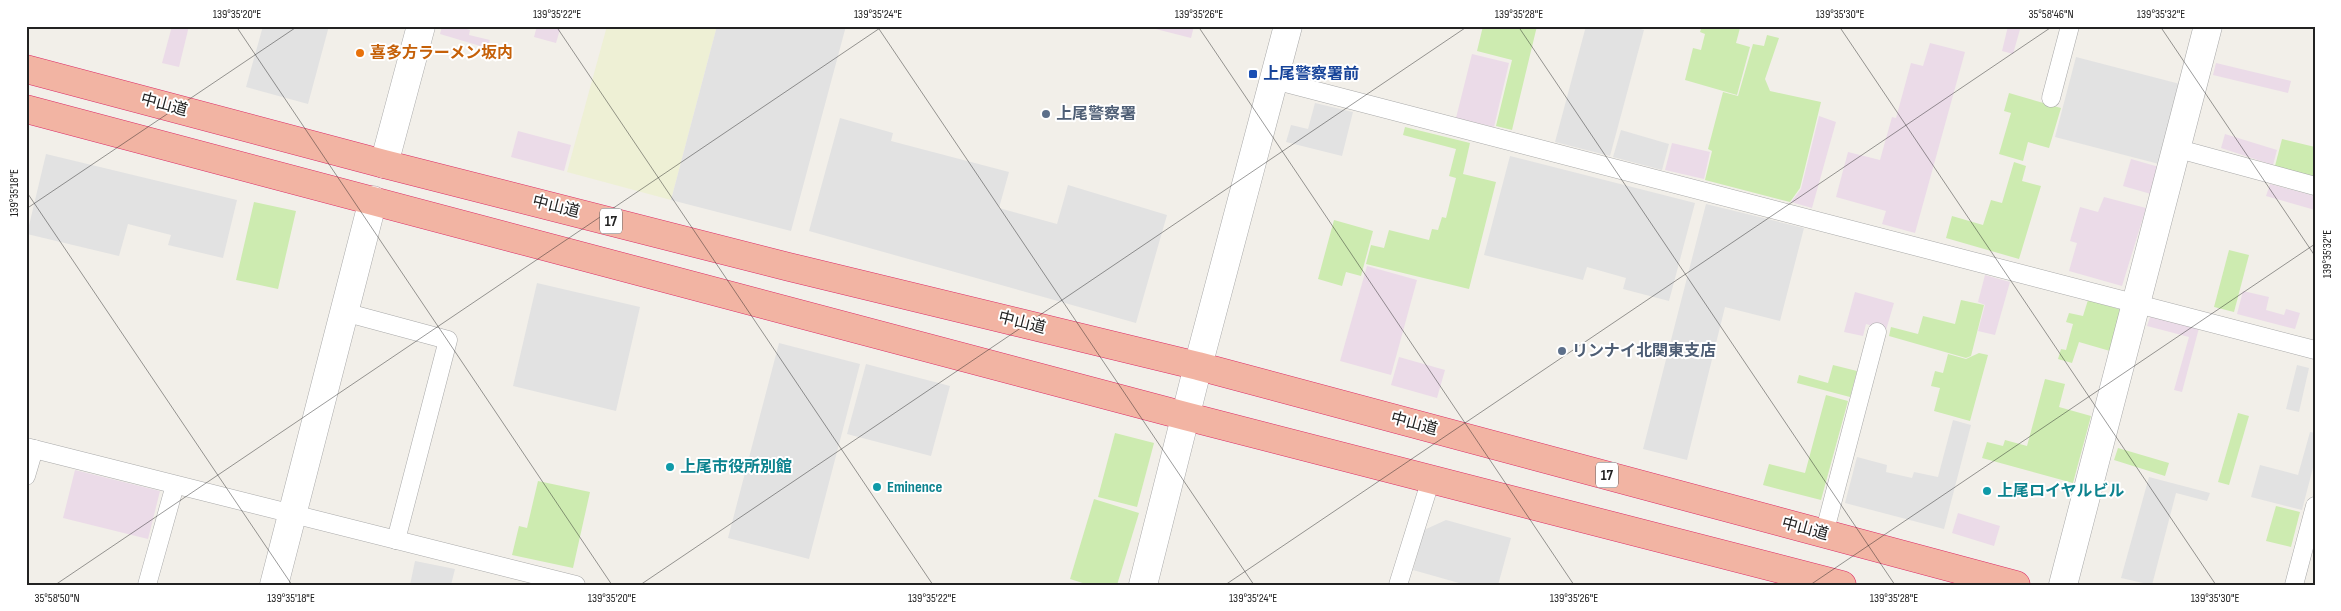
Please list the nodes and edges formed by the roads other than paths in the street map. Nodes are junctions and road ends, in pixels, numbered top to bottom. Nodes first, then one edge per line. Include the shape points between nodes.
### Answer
1 (421, 26) edge
2 (1288, 26) edge
3 (2070, 26) edge
4 (2208, 26) edge
5 (26, 69) edge
6 (1274, 80) junction
7 (2051, 98) dead end
8 (26, 109) edge
9 (2175, 148) junction
10 (384, 164) junction
11 (2315, 186) edge
12 (373, 200) junction
13 (2135, 303) junction
14 (344, 312) junction
15 (1877, 332) dead end
16 (2315, 350) edge
17 (1198, 366) junction
18 (1185, 416) junction
19 (30, 448) edge
20 (26, 476) edge
21 (1430, 479) junction
22 (175, 485) junction
23 (2315, 506) edge
24 (292, 515) junction
25 (1824, 534) junction
26 (396, 540) junction
27 (147, 585) edge
28 (274, 585) edge
29 (576, 585) edge
30 (1143, 585) edge
31 (1398, 585) edge
32 (1842, 585) edge
33 (2016, 585) edge
34 (2063, 585) edge
35 (2294, 585) edge

1 - 10 street
2 - 6 street
3 - 7 lane
4 - 9 street
5 - 10 highway, 中山道 / 17
6 - 13 lane
6 - 17 street
8 - 12 highway
9 - 11 lane
9 - 13 street
10 - 17 highway, 中山道 / 17
12 - 14 street
12 - 18 highway
13 - 16 lane
13 - 34 street
14 - 24 street
14 - 26 lane via 448,340
15 - 25 lane
17 - 18 street
17 - 25 highway, 中山道 / 17
18 - 21 highway
18 - 30 street
19 - 20 lane
19 - 22 lane
21 - 31 lane
21 - 32 highway
22 - 24 lane
22 - 27 lane
23 - 35 lane
24 - 26 lane
24 - 28 street
25 - 33 highway, 中山道 / 17
26 - 29 lane

